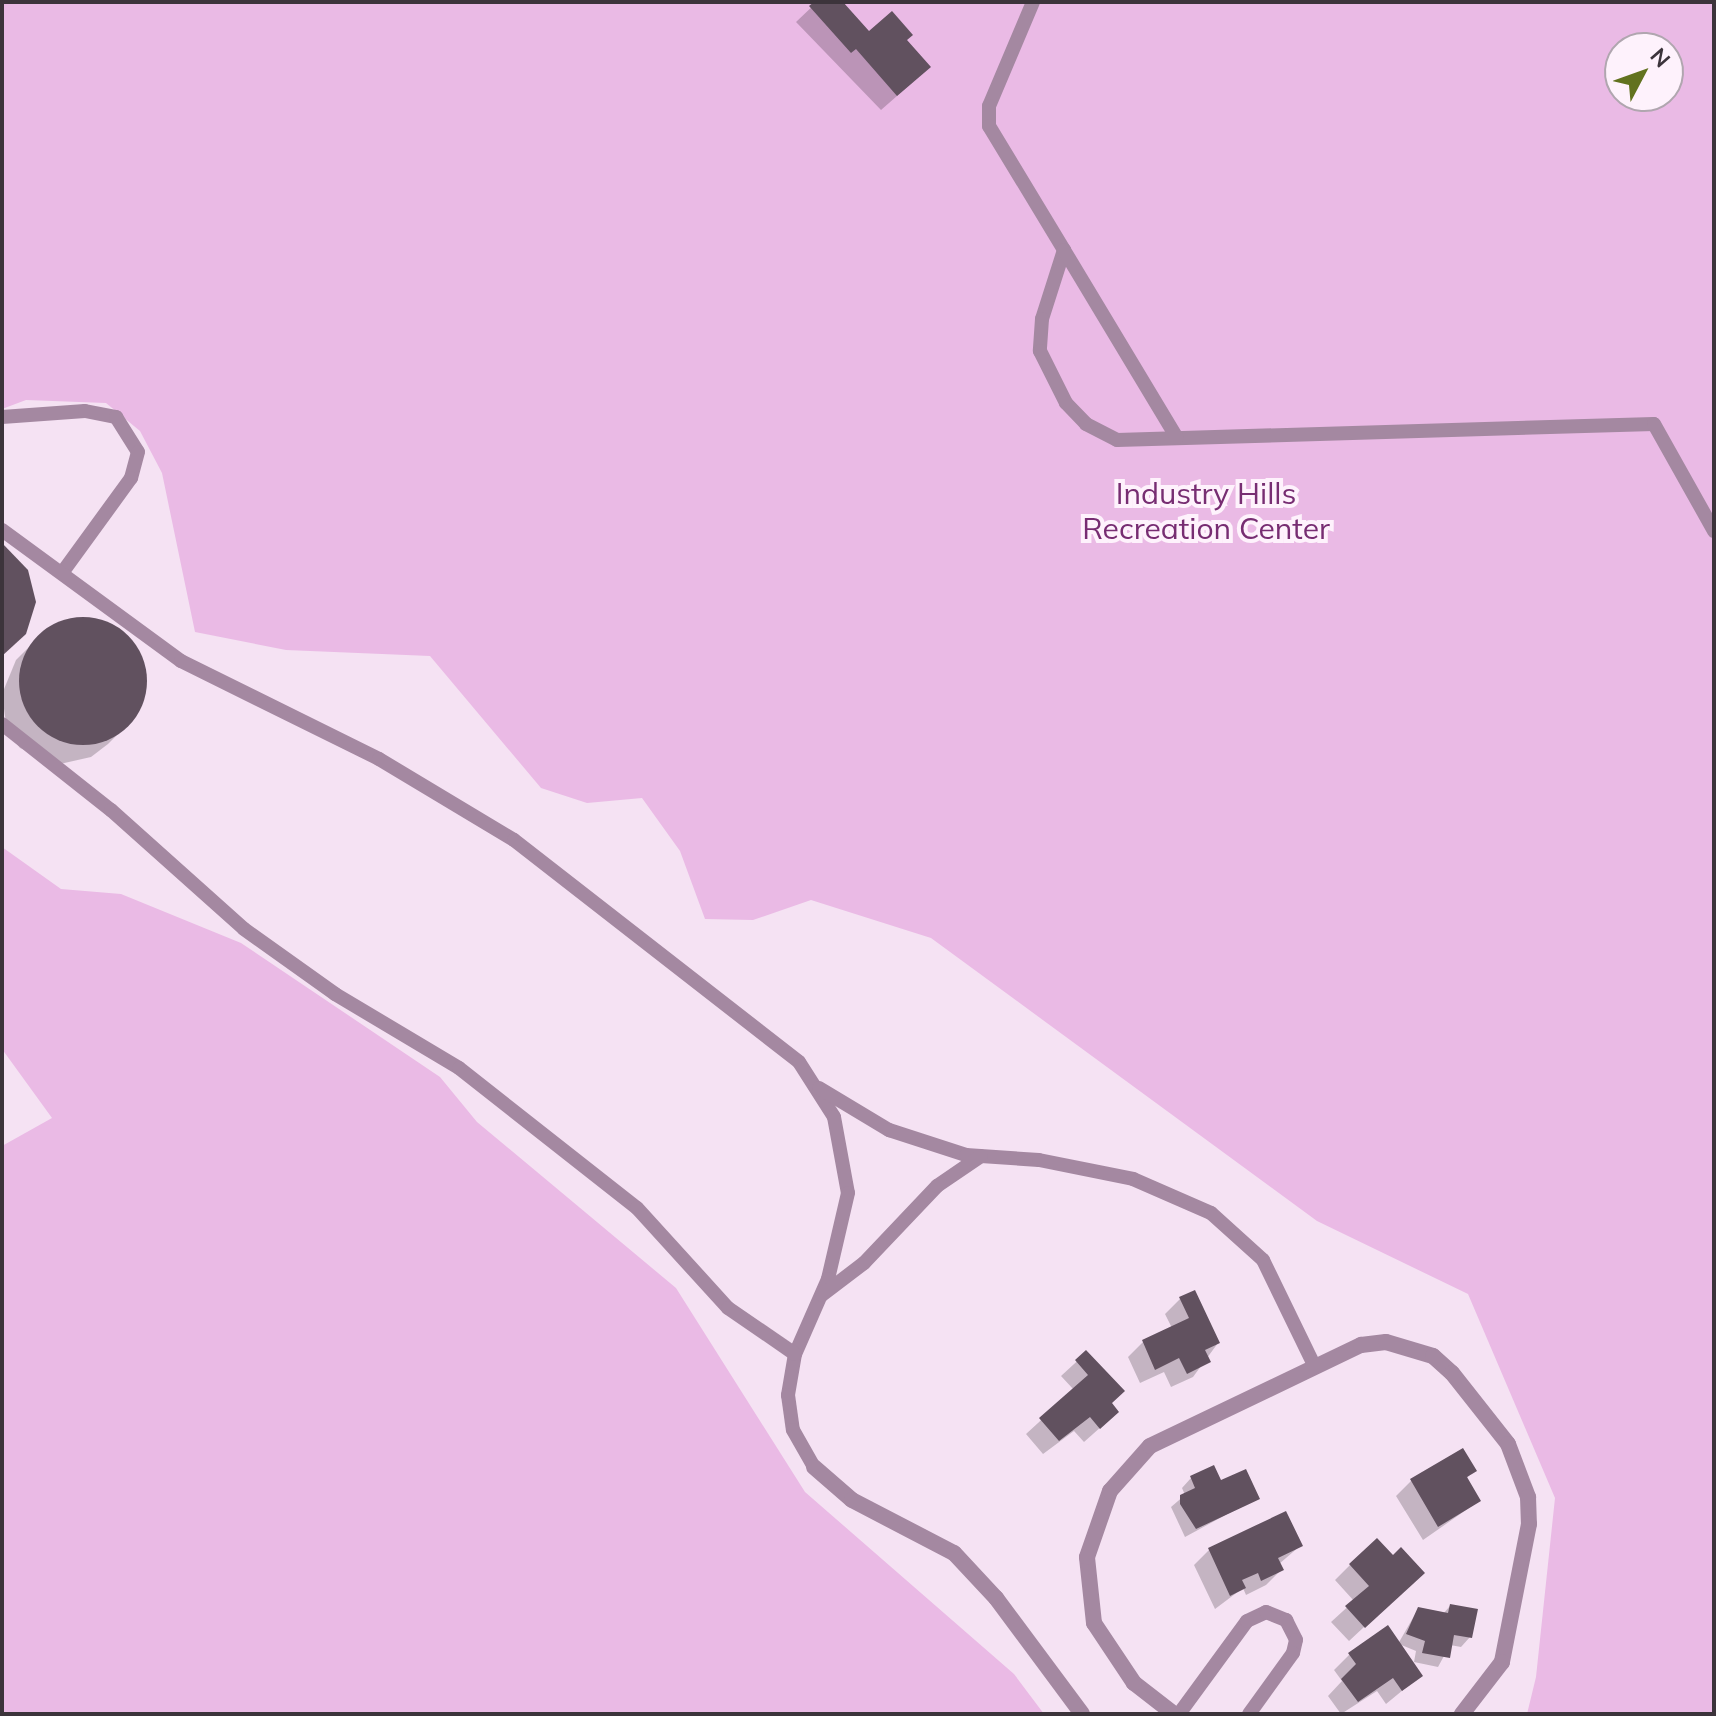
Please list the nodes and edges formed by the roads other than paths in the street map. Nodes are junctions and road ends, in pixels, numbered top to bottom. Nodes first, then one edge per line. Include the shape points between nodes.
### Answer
1 (1033, 2) edge
2 (1064, 250) junction
3 (2, 417) edge
4 (1177, 438) junction
5 (2, 530) edge
6 (1714, 531) edge
7 (62, 573) junction
8 (2, 724) edge
9 (818, 1088) junction
10 (981, 1156) junction
11 (820, 1297) junction
12 (795, 1354) junction
13 (1315, 1367) junction
14 (814, 1467) joint
15 (1082, 1714) edge
16 (1176, 1714) edge
17 (1249, 1714) edge
18 (1462, 1714) edge

1 - 2 lane via 989,106 989,126
2 - 4 lane
2 - 4 lane via 1042,319 1040,351 1066,403 1086,424 1117,440
3 - 7 lane via 85,411 116,417 138,452 131,478
4 - 6 lane via 1654,424
5 - 7 lane
7 - 9 lane via 181,661 379,759 514,840 762,1028
8 - 12 lane via 111,810 244,929 335,994 459,1068 625,1199 728,1308
9 - 10 lane via 889,1130
9 - 11 lane via 834,1117 848,1193
10 - 11 lane via 937,1186 864,1263
10 - 13 lane via 1039,1160 1133,1179 1211,1213 1263,1260
11 - 12 lane
12 - 14 lane via 788,1395 793,1430
13 - 16 street via 1150,1446 1110,1491 1096,1524 1087,1557 1094,1623 1134,1683
13 - 18 street via 1361,1345 1386,1342 1433,1356 1508,1444 1521,1469 1529,1524 1502,1662
14 - 15 street via 852,1500 954,1553 996,1598
16 - 17 lane via 1247,1621 1266,1612 1286,1620 1296,1640 1293,1653

